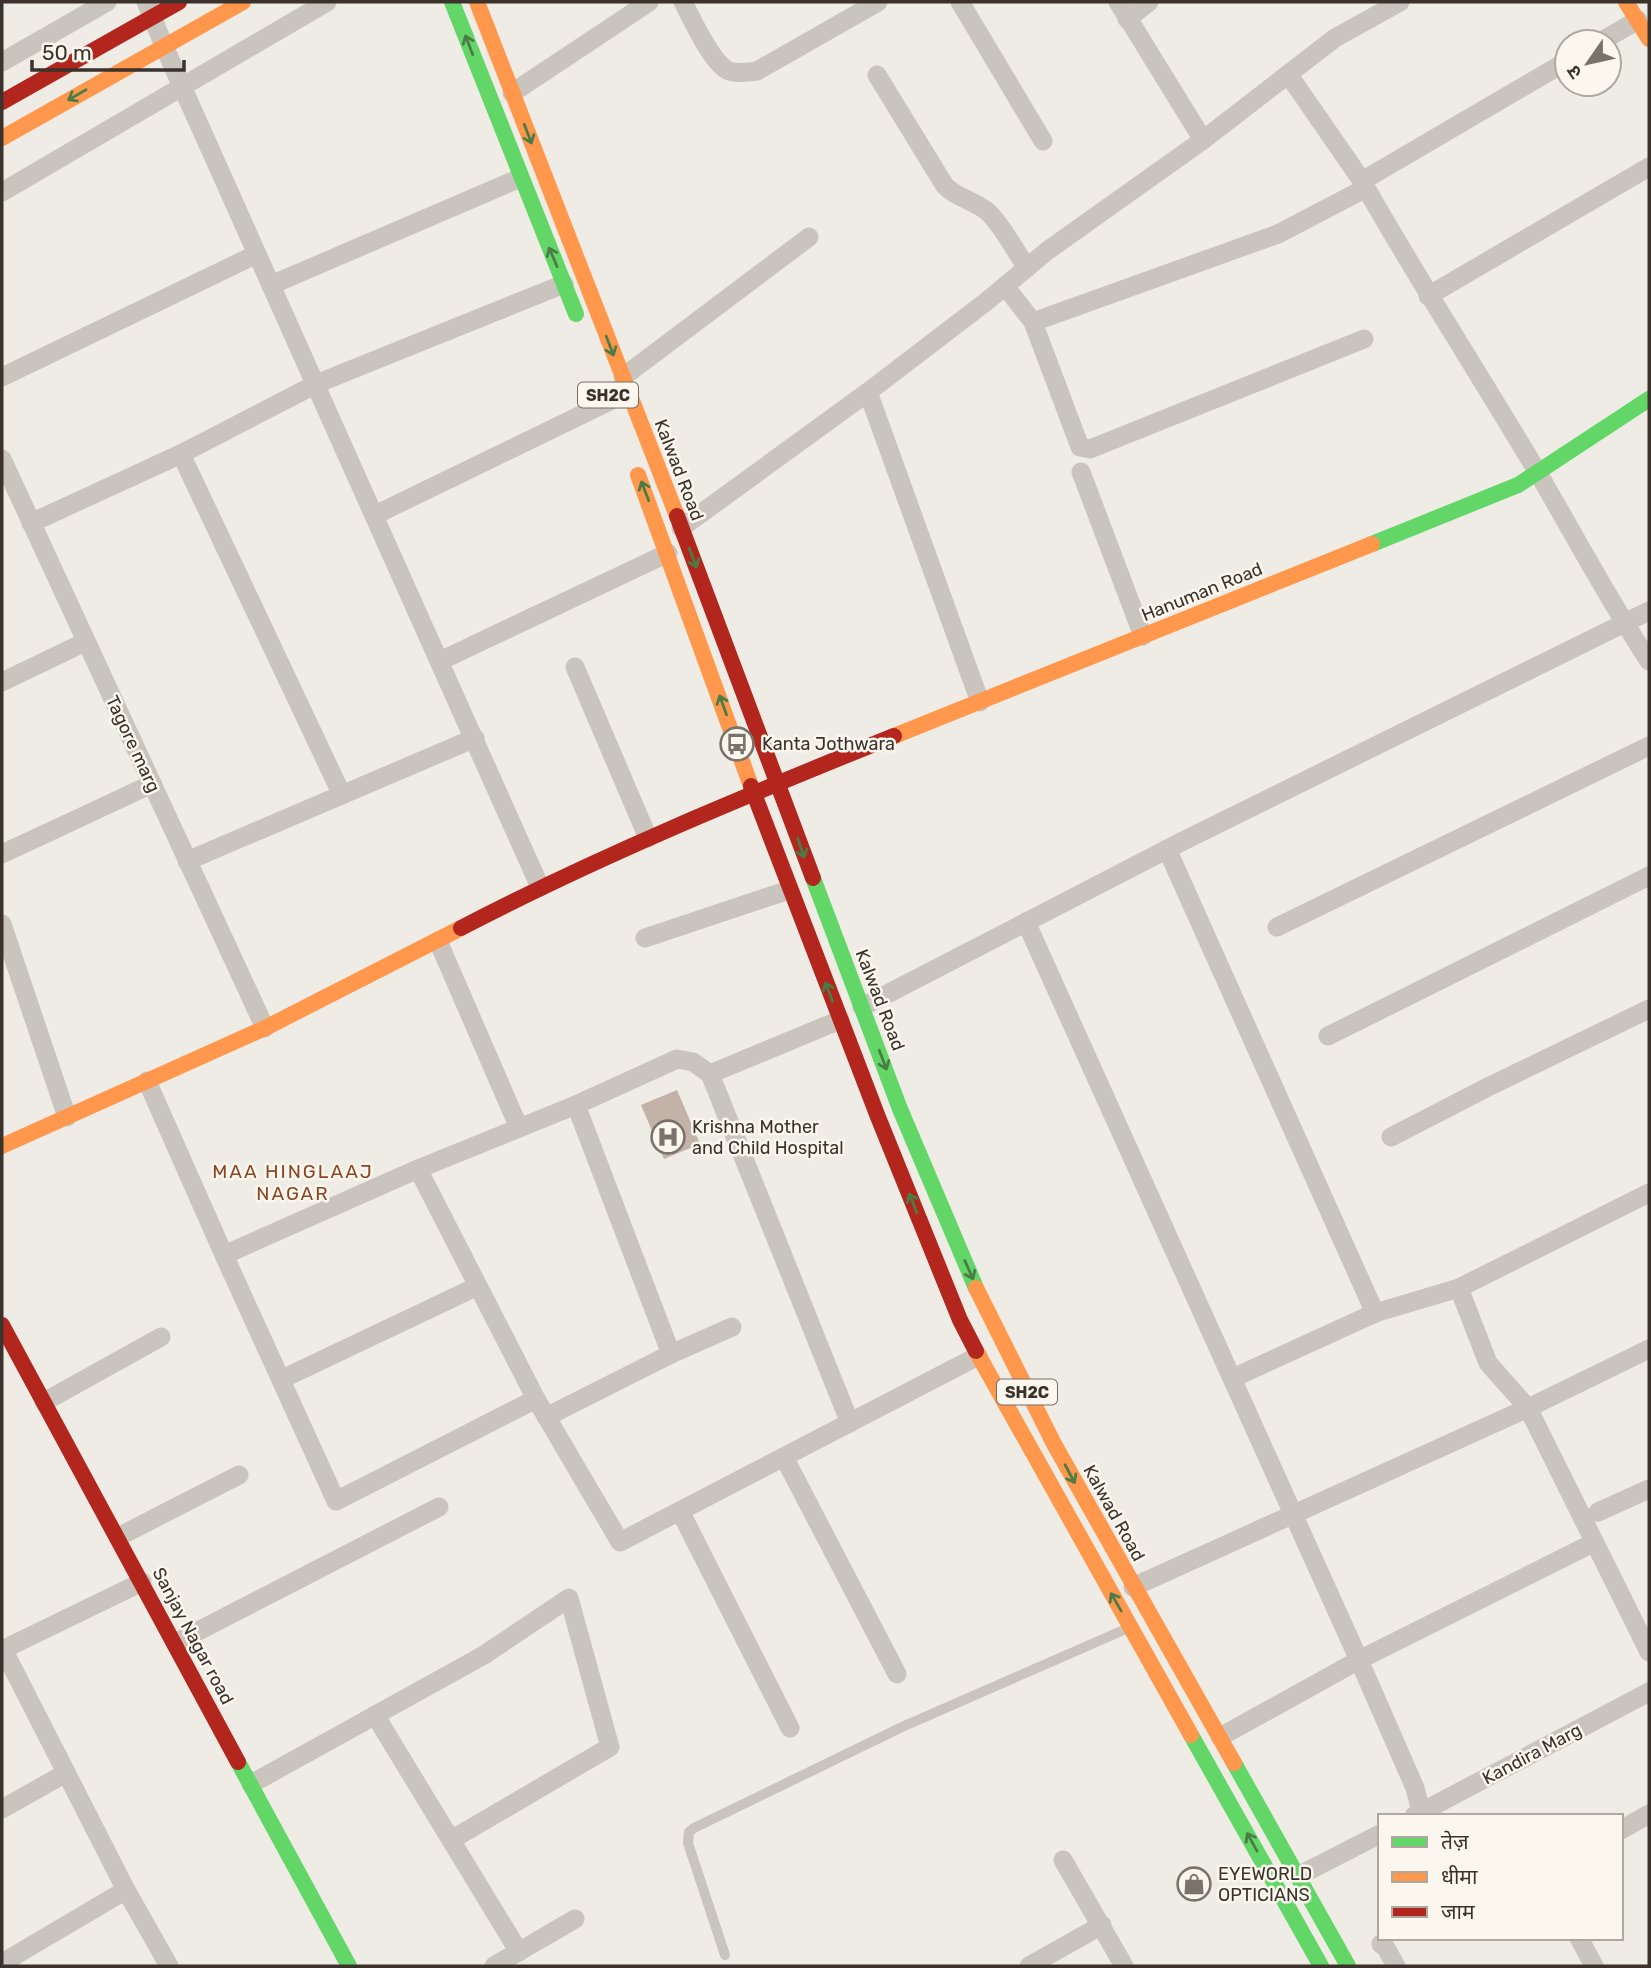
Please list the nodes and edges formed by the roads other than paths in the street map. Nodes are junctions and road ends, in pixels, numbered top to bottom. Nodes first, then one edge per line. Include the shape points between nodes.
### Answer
1 (107, 2) edge
2 (179, 2) edge
3 (243, 2) edge
4 (327, 2) edge
5 (452, 2) edge
6 (477, 2) edge
7 (649, 2) edge
8 (682, 2) edge
9 (878, 2) edge
10 (960, 2) edge
11 (1149, 2) edge
12 (1400, 2) edge
13 (1626, 2) edge
14 (149, 9) edge
15 (1123, 10) edge
16 (1638, 20) junction
17 (1623, 29) edge
18 (1649, 39) edge
19 (164, 46) junction
20 (2, 62) edge
21 (1553, 70) edge
22 (1288, 74) junction
23 (877, 75) dead end
24 (182, 88) junction
25 (512, 93) junction
26 (2, 102) edge
27 (2, 138) edge
28 (1203, 140) junction
29 (1043, 141) dead end
30 (1649, 167) edge
31 (520, 178) junction
32 (1364, 185) junction
33 (2, 192) edge
34 (810, 237) dead end
35 (257, 254) junction
36 (1027, 268) junction
37 (271, 285) junction
38 (564, 285) junction
39 (1005, 286) junction
40 (1428, 296) junction
41 (1032, 322) junction
42 (580, 323) dead end
43 (1364, 338) dead end
44 (2, 377) edge
45 (623, 377) junction
46 (316, 384) junction
47 (868, 392) junction
48 (1649, 399) edge
49 (610, 401) dead end
50 (181, 454) junction
51 (2, 459) edge
52 (634, 463) dead end
53 (1081, 471) dead end
54 (1538, 473) junction
55 (375, 515) junction
56 (31, 523) junction
57 (681, 527) junction
58 (668, 553) junction
59 (1649, 611) edge
60 (1624, 624) junction
61 (1143, 636) junction
62 (85, 642) junction
63 (440, 661) junction
64 (1649, 662) edge
65 (575, 667) dead end
66 (2, 682) edge
67 (980, 702) junction
68 (475, 738) junction
69 (1649, 746) edge
70 (778, 783) junction
71 (152, 784) junction
72 (754, 792) junction
73 (342, 795) junction
74 (648, 838) junction
75 (1167, 849) junction
76 (2, 855) edge
77 (187, 861) junction
78 (1649, 876) edge
79 (540, 887) junction
80 (789, 890) junction
81 (1026, 922) junction
82 (2, 924) edge
83 (1277, 926) dead end
84 (645, 938) dead end
85 (438, 941) junction
86 (862, 1007) junction
87 (1649, 1009) edge
88 (840, 1020) junction
89 (265, 1028) junction
90 (1328, 1036) dead end
91 (710, 1074) junction
92 (147, 1081) junction
93 (576, 1105) junction
94 (67, 1117) junction
95 (519, 1128) junction
96 (1391, 1137) dead end
97 (2, 1146) edge
98 (418, 1170) junction
99 (1649, 1194) edge
100 (224, 1255) junction
101 (478, 1286) junction
102 (1459, 1288) junction
103 (987, 1311) junction
104 (1375, 1313) junction
105 (960, 1320) junction
106 (2, 1325) edge
107 (732, 1327) dead end
108 (161, 1337) dead end
109 (1649, 1349) edge
110 (671, 1354) junction
111 (978, 1356) junction
112 (1233, 1378) junction
113 (282, 1379) junction
114 (536, 1399) junction
115 (44, 1402) junction
116 (1528, 1409) junction
117 (546, 1417) junction
118 (850, 1423) junction
119 (784, 1457) junction
120 (239, 1475) dead end
121 (1649, 1489) edge
122 (439, 1507) dead end
123 (680, 1511) junction
124 (1598, 1512) dead end
125 (1293, 1515) junction
126 (118, 1537) junction
127 (1593, 1543) junction
128 (142, 1582) junction
129 (1133, 1587) junction
130 (1130, 1627) junction
131 (175, 1643) junction
132 (2, 1650) edge
133 (1649, 1653) edge
134 (1359, 1660) junction
135 (897, 1674) dead end
136 (1649, 1692) edge
137 (375, 1715) junction
138 (790, 1728) dead end
139 (1220, 1737) junction
140 (66, 1773) junction
141 (251, 1784) junction
142 (2, 1809) edge
143 (1418, 1814) edge
144 (1649, 1814) edge
145 (1623, 1829) edge
146 (1378, 1835) edge
147 (452, 1840) junction
148 (1063, 1860) dead end
149 (1301, 1882) junction
150 (126, 1890) junction
151 (1283, 1898) junction
152 (575, 1919) dead end
153 (1102, 1926) junction
154 (1580, 1940) edge
155 (1381, 1944) dead end
156 (519, 1952) junction
157 (725, 1955) dead end
158 (2, 1963) edge
159 (169, 1966) edge
160 (349, 1966) edge
161 (494, 1966) edge
162 (1029, 1966) edge
163 (1124, 1966) edge
164 (1321, 1966) edge
165 (1348, 1966) edge
166 (1396, 1966) edge
167 (1594, 1966) edge

1 - 20 street
2 - 14 main road
3 - 19 main road
4 - 24 street
31 -> 5 main road
6 - 25 main road, Kalwad Road / SH2C
7 - 25 street
8 - 9 street via 718,63 741,73 757,71
10 - 29 street
11 - 15 street
12 - 22 street via 1335,38
13 - 16 main road
14 - 19 street
14 - 26 main road
15 - 28 street
16 - 17 street
16 - 18 main road
19 - 24 street
19 -> 27 main road
21 - 32 street
22 - 28 street
22 - 32 street
23 - 36 street via 945,186 989,213
24 - 33 street
24 - 35 street
25 -> 45 main road, Kalwad Road / SH2C
28 - 36 street
30 - 40 street
31 - 37 street
38 -> 31 main road
32 - 40 street
32 - 41 street via 1278,234
34 - 45 street
35 - 37 street
35 - 44 street
36 - 39 street
37 - 46 street
38 - 42 main road
38 - 46 street
39 - 41 street
39 - 47 street
40 - 54 street
41 - 43 street via 1080,447 1090,449
45 - 57 main road, Kalwad Road / SH2C
46 - 50 street
46 - 55 street
47 - 57 street
47 - 67 street
48 - 54 main road, Hanuman Road
49 - 55 street
50 - 56 street
50 - 73 street
51 - 56 street, Tagore marg
58 -> 52 main road, SH2C
53 - 61 street
54 - 60 street
54 - 61 main road, Hanuman Road
55 - 63 street
56 - 62 street, Tagore marg
57 -> 70 main road, Kalwad Road / SH2C
58 - 63 street
72 -> 58 main road, SH2C
59 - 60 street
60 - 64 street
60 - 75 street
61 - 67 main road, Hanuman Road
62 - 66 street
62 - 71 street, Tagore marg
63 - 68 street
65 - 74 street
67 - 70 main road, Hanuman Road
68 - 73 street
68 - 79 street
69 - 83 street
70 - 72 main road, Hanuman Road
70 -> 86 main road, Kalwad Road / SH2C
71 - 76 street
71 - 77 street, Tagore marg
72 - 74 main road, Hanuman Road
72 - 80 main road, SH2C
73 - 77 street
74 - 79 main road, Hanuman Road
75 - 81 street
75 - 104 street
77 - 89 street, Tagore marg
78 - 90 street
79 - 85 main road, Hanuman Road
80 - 84 street
88 -> 80 main road, SH2C
81 - 86 street
81 - 112 street
82 - 94 street
85 - 89 main road, Hanuman Road
85 - 95 street
86 -> 103 main road, Kalwad Road / SH2C
87 - 96 street
88 - 91 street
105 -> 88 main road, SH2C
89 - 92 main road, Hanuman Road
91 - 93 street via 693,1062 677,1059
91 - 118 street
92 - 94 main road, Hanuman Road
92 - 100 street
93 - 95 street
93 - 110 street
94 - 97 main road, Hanuman Road
95 - 98 street
98 - 100 street
98 - 101 street
99 - 102 street
100 - 113 street
101 - 113 street
101 - 114 street
102 - 104 street
102 - 116 street via 1488,1363
103 - 105 main road
103 -> 129 main road, Kalwad Road / SH2C
104 - 112 street
105 - 111 main road, SH2C
106 - 115 main road, Sanjay Nagar road
107 - 110 street
108 - 115 street
109 - 116 street
110 - 117 street
111 - 118 street
130 -> 111 main road, SH2C
112 - 125 street
113 - 114 street via 337,1501
114 - 117 street
115 - 126 main road, Sanjay Nagar road
116 - 125 street
116 - 127 street
117 - 123 street via 620,1542
118 - 119 street
119 - 123 street
119 - 135 street
120 - 126 street
121 - 124 street
122 - 131 street
123 - 138 street
125 - 129 street
125 - 134 street
126 - 128 main road, Sanjay Nagar road
127 - 133 street
127 - 134 street
128 - 131 main road, Sanjay Nagar road
128 - 132 street
129 - 139 main road, Kalwad Road / SH2C
151 -> 130 main road, SH2C
130 - 157 lane via 902,1727 689,1832 688,1843
131 - 141 main road, Sanjay Nagar road
132 - 140 street
134 - 139 street
134 - 143 street via 1415,1788
136 - 143 street, Kandira Marg
137 - 141 street
137 - 147 street
137 - 147 street via 484,1654 569,1598 610,1747
139 - 149 main road, Kalwad Road / SH2C
140 - 142 street
140 - 150 street
141 - 160 main road, Sanjay Nagar road
144 - 145 street
146 - 149 street
147 - 156 street
148 - 153 street
149 - 151 main road
149 - 165 main road, Kalwad Road / SH2C
150 - 158 street
150 - 159 street
151 - 164 main road, SH2C
152 - 156 street
153 - 162 street
153 - 163 street
154 - 167 street
155 - 166 street
156 - 161 street

